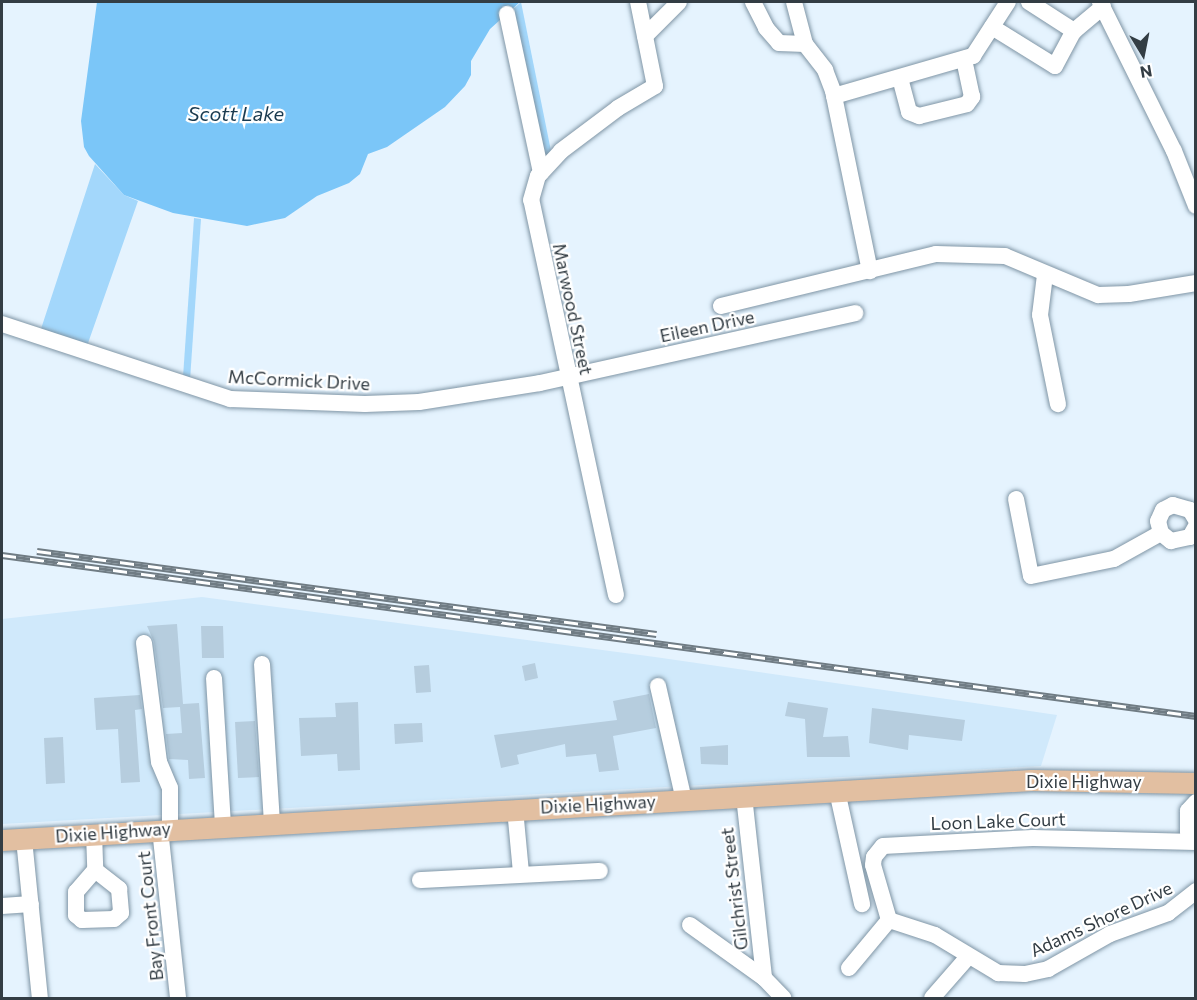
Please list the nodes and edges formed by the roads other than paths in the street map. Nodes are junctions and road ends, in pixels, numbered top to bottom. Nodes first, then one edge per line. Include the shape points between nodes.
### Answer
1 (638, 2) edge
2 (679, 2) edge
3 (753, 2) edge
4 (795, 2) edge
5 (1008, 2) edge
6 (1029, 2) edge
7 (1102, 4) edge
8 (507, 14) dead end
9 (992, 27) junction
10 (1074, 31) junction
11 (645, 36) junction
12 (805, 44) junction
13 (964, 59) junction
14 (900, 78) junction
15 (834, 96) junction
16 (541, 172) junction
17 (1196, 206) edge
18 (870, 271) junction
19 (1045, 275) junction
20 (1196, 283) edge
21 (721, 306) dead end
22 (855, 314) dead end
23 (2, 324) edge
24 (567, 375) junction
25 (1058, 404) dead end
26 (1016, 499) dead end
27 (1196, 520) edge
28 (1196, 526) edge
29 (1161, 533) junction
30 (616, 595) dead end
31 (144, 643) dead end
32 (262, 664) dead end
33 (214, 678) dead end
34 (658, 686) dead end
35 (1196, 783) edge
36 (837, 791) junction
37 (744, 796) junction
38 (684, 800) junction
39 (1196, 802) edge
40 (515, 809) junction
41 (272, 823) junction
42 (223, 826) junction
43 (165, 829) junction
44 (94, 833) junction
45 (24, 838) junction
46 (2, 840) edge
47 (1196, 840) edge
48 (95, 870) dead end
49 (600, 871) dead end
50 (521, 873) junction
51 (420, 880) dead end
52 (1196, 891) edge
53 (31, 904) junction
54 (861, 904) dead end
55 (2, 906) edge
56 (889, 920) junction
57 (690, 925) dead end
58 (967, 958) junction
59 (849, 968) dead end
60 (764, 978) junction
61 (40, 999) edge
62 (178, 999) edge
63 (783, 999) edge
64 (932, 999) edge

1 - 11 street
2 - 11 street
3 - 12 street via 779,43
4 - 12 street
5 - 9 street
6 - 10 street
7 - 10 street
7 - 17 street via 1174,151
8 - 16 street
9 - 10 street via 1055,66
9 - 13 street via 973,56
11 - 16 street via 655,86 594,124
12 - 15 street via 825,70
13 - 14 street
13 - 14 street via 972,97 967,104 919,116 909,112
14 - 15 street
15 - 18 street
16 - 24 street, Marwood Street via 533,184 533,219
18 - 19 street via 936,254 975,253 1005,256
18 - 21 street
19 - 20 street via 1098,295
19 - 25 street via 1040,315
22 - 24 street, Eileen Drive
23 - 24 street, McCormick Drive via 230,399 310,404 419,402 540,383
24 - 30 street, Marwood Street
26 - 29 street via 1031,576 1114,560
27 - 29 street via 1185,506 1168,507 1158,521
28 - 29 street via 1190,537 1178,542
31 - 43 street, Bay Front Court via 159,762 170,788
32 - 41 street
33 - 42 street
34 - 38 street
35 - 36 main road, Dixie Highway via 1031,780
36 - 37 main road, Dixie Highway
36 - 54 street
37 - 38 main road, Dixie Highway
37 - 60 street, Gilchrist Street
38 - 40 main road, Dixie Highway
39 - 47 street via 1188,811 1188,832
40 - 41 main road, Dixie Highway
40 - 50 street
41 - 42 main road, Dixie Highway
42 - 43 main road, Dixie Highway
43 - 44 main road, Dixie Highway
43 - 62 street, Bay Front Court
44 - 45 main road, Dixie Highway
44 - 48 street
45 - 46 main road, Dixie Highway
45 - 53 street
47 - 56 street, Loon Lake Court via 1033,838 883,846 873,865
49 - 50 street
50 - 51 street
52 - 58 street, Adams Shore Drive via 1168,913 1110,934 1047,969 1025,974 998,973
53 - 55 street
53 - 61 street
56 - 58 street, Adams Shore Drive via 934,935
56 - 59 street
57 - 60 street
58 - 64 street
60 - 63 street

